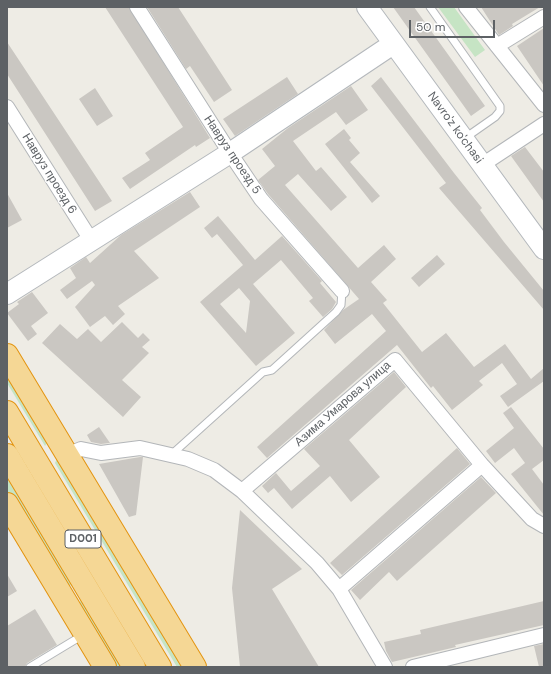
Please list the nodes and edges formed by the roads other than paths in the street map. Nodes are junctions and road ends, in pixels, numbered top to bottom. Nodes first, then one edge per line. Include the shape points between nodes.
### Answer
1 (137, 7) edge
2 (366, 7) edge
3 (430, 7) edge
4 (466, 7) edge
5 (544, 18) edge
6 (394, 44) junction
7 (497, 46) junction
8 (544, 105) edge
9 (7, 107) edge
10 (544, 124) edge
11 (463, 139) junction
12 (230, 153) junction
13 (482, 165) junction
14 (92, 240) junction
15 (544, 249) edge
16 (342, 291) joint
17 (7, 294) edge
18 (7, 356) edge
19 (7, 412) edge
20 (56, 436) junction
21 (7, 455) edge
22 (67, 455) junction
23 (171, 455) junction
24 (482, 465) junction
25 (45, 476) junction
26 (242, 491) junction
27 (7, 504) edge
28 (544, 526) edge
29 (76, 571) junction
30 (339, 589) junction
31 (73, 614) junction
32 (85, 634) junction
33 (544, 635) edge
34 (30, 667) edge
35 (105, 667) edge
36 (134, 667) edge
37 (160, 667) edge
38 (195, 667) edge
39 (385, 667) edge
40 (413, 667) edge

1 - 12 street, Навруз проезд 5
2 - 6 street, Navro'z ko'chasi
3 - 11 lane via 500,106 500,111 495,117
4 - 7 street
5 - 7 street
6 - 11 street, Navro'z ko'chasi
6 - 12 street
7 - 8 street
9 - 14 street, Навруз проезд 6
10 - 13 street
11 - 13 street, Navro'z ko'chasi
12 - 14 street
12 - 16 street, Навруз проезд 5 via 261,199
13 - 15 street, Navro'z ko'chasi
14 - 17 street
16 - 23 lane via 341,304 336,312 272,370 263,372
18 - 20 highway
19 - 25 highway, D001
20 - 22 highway
20 - 25 highway
21 - 29 highway, D001
22 - 23 street via 81,449 101,453 140,448
22 - 38 highway
23 - 26 street via 201,463
24 - 26 street, Азима Умарова улица via 395,360
24 - 28 street, Азима Умарова улица via 532,519
24 - 30 street
25 - 37 highway, D001
26 - 30 street via 317,563
27 - 31 highway
29 - 31 highway
29 - 36 highway, D001
30 - 39 street
31 - 32 highway
32 - 34 lane
32 - 35 highway
33 - 40 street

